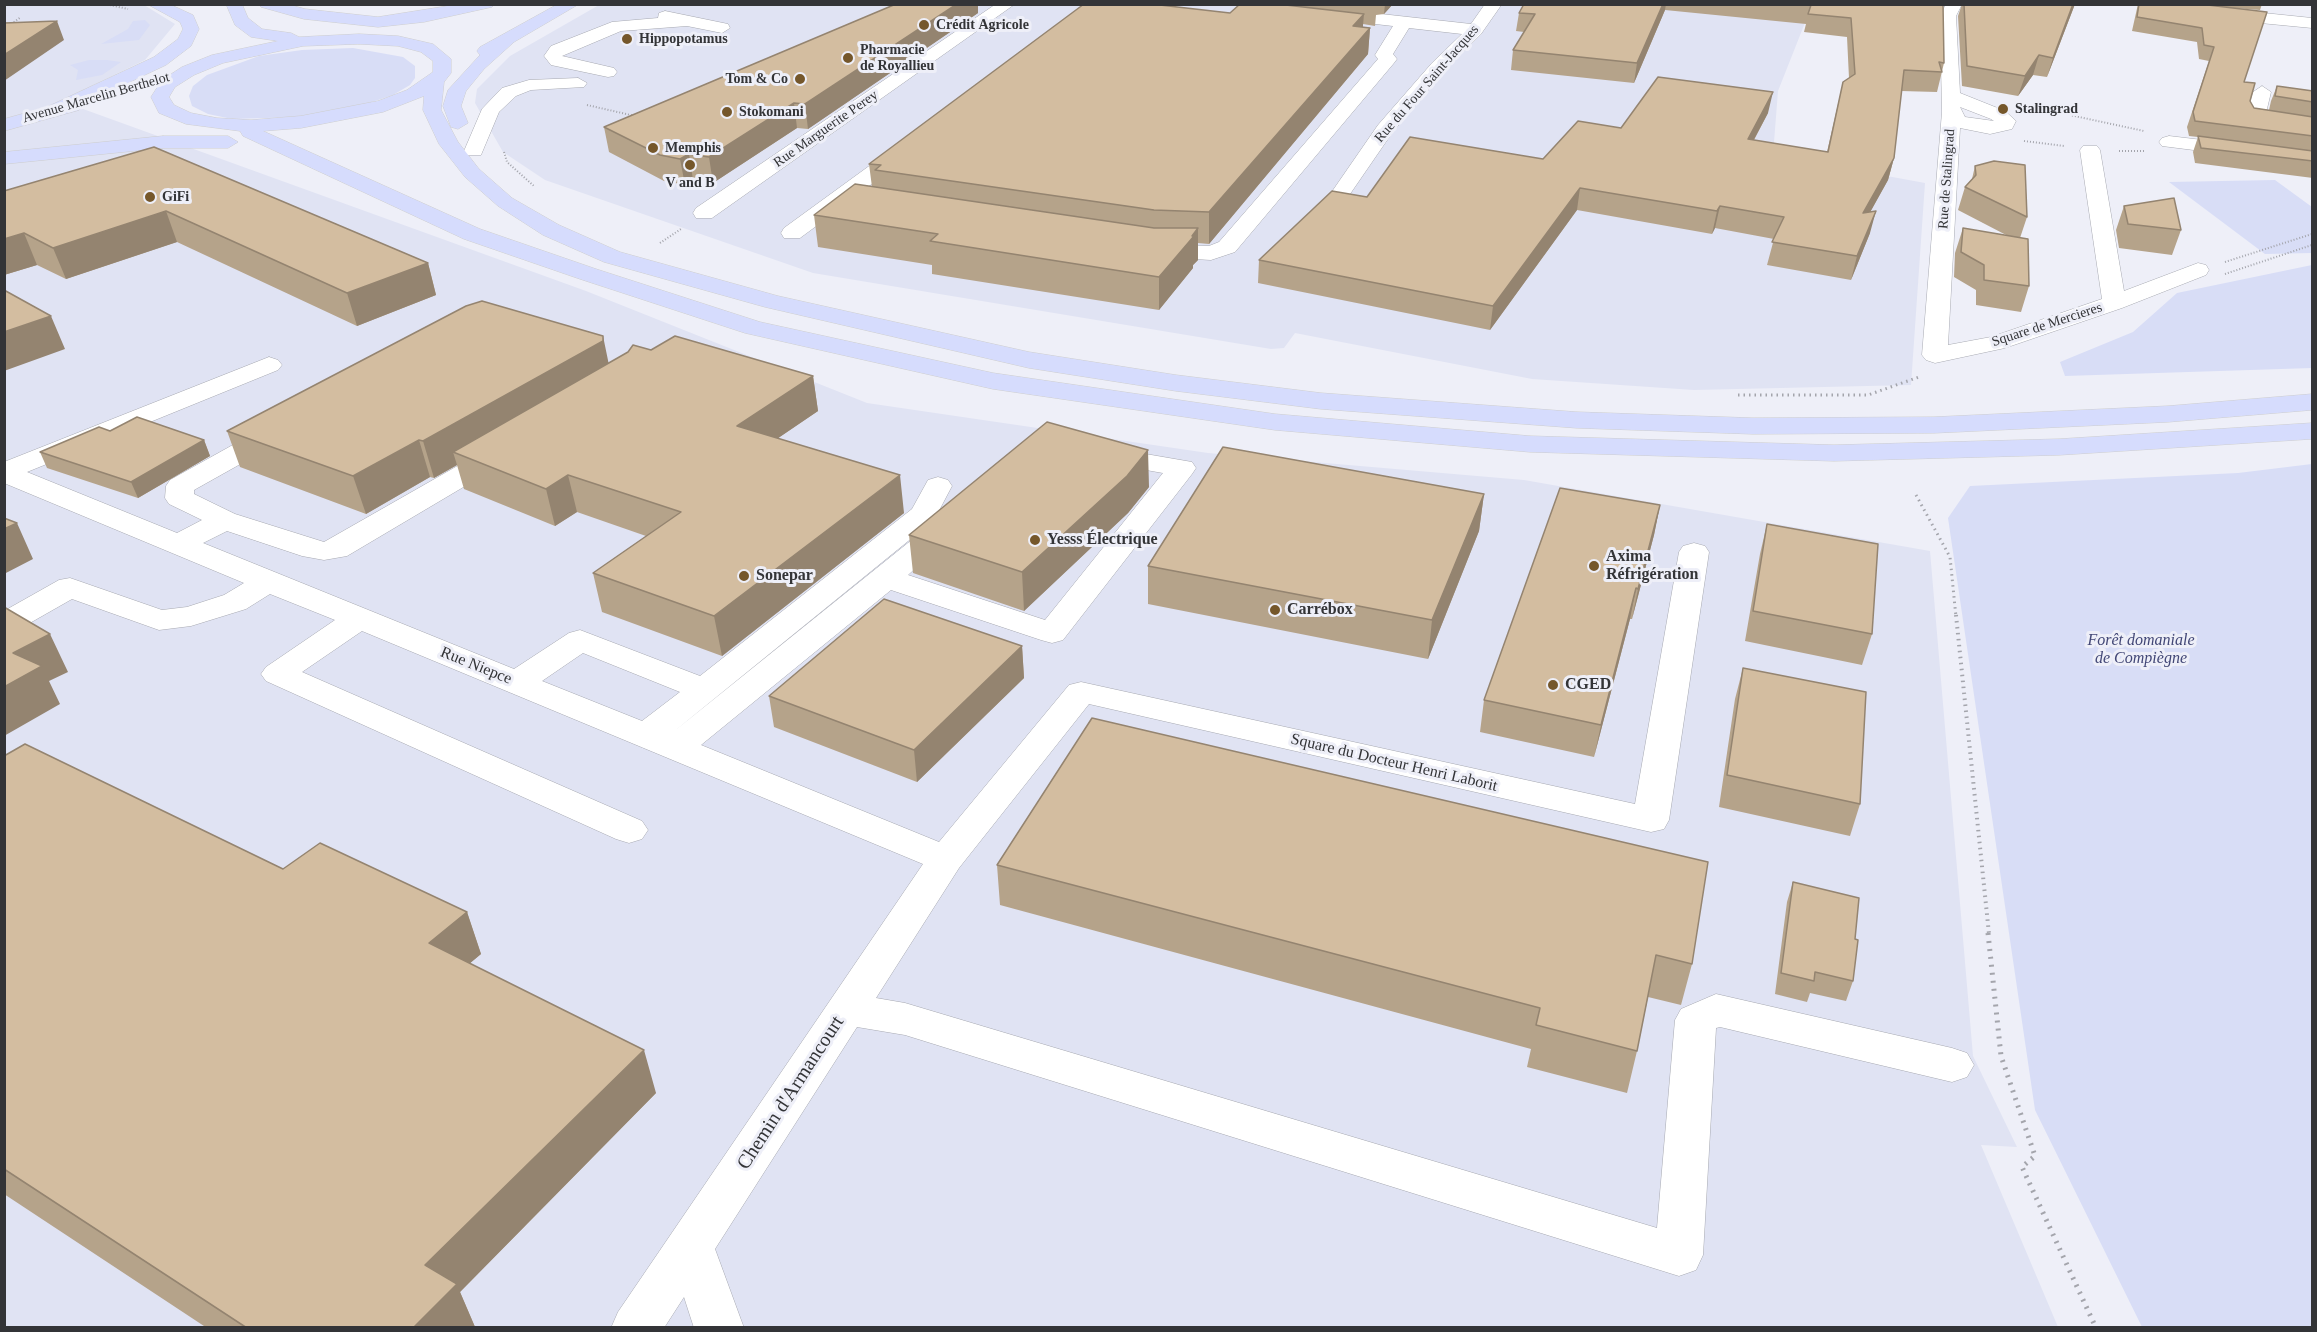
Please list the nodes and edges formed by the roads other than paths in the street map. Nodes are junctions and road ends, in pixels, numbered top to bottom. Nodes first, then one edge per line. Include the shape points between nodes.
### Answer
1 (154, 4) edge
2 (174, 4) edge
3 (234, 4) edge
4 (267, 4) edge
5 (486, 4) edge
6 (503, 4) edge
7 (571, 4) edge
8 (660, 4) edge
9 (1007, 4) edge
10 (1954, 4) edge
11 (2185, 4) edge
12 (1494, 5) edge
13 (1471, 8) dead end
14 (1449, 10) dead end
15 (1239, 12) edge
16 (1370, 18) junction
17 (685, 21) junction
18 (2313, 23) edge
19 (722, 28) dead end
20 (1400, 29) junction
21 (1475, 30) junction
22 (353, 39) junction
23 (214, 41) junction
24 (506, 42) junction
25 (188, 71) junction
26 (608, 72) dead end
27 (438, 77) junction
28 (579, 83) dead end
29 (2262, 92) dead end
30 (52, 112) junction
31 (4, 124) edge
32 (217, 124) junction
33 (251, 126) junction
34 (2313, 126) edge
35 (919, 139) edge
36 (2169, 142) road end
37 (4, 148) edge
38 (2090, 150) road end
39 (474, 151) junction
40 (303, 157) junction
41 (4, 158) edge
42 (2313, 159) edge
43 (1341, 193) edge
44 (834, 203) junction
45 (870, 208) edge
46 (704, 213) dead end
47 (792, 233) dead end
48 (590, 247) junction
49 (1131, 248) edge
50 (2198, 270) dead end
51 (2114, 303) junction
52 (1935, 355) joint
53 (269, 365) dead end
54 (2313, 402) edge
55 (301, 419) edge
56 (2313, 431) edge
57 (522, 441) edge
58 (1076, 451) edge
59 (4, 472) edge
60 (938, 486) dead end
61 (968, 507) edge
62 (225, 520) junction
63 (179, 544) junction
64 (1694, 552) dead end
65 (886, 578) junction
66 (269, 581) junction
67 (360, 618) junction
68 (10, 621) edge
69 (517, 682) junction
70 (704, 690) junction
71 (646, 736) junction
72 (676, 748) junction
73 (628, 830) dead end
74 (946, 859) junction
75 (846, 1008) junction
76 (1952, 1065) dead end
77 (690, 1247) junction
78 (636, 1328) edge
79 (719, 1328) edge

1 - 30 main road via 187,20 191,29 185,42 159,61
2 - 23 main road via 201,16
3 - 22 main road via 241,21 257,33
4 - 5 main road via 304,14 378,22
6 - 22 main road via 410,30
7 - 24 main road
8 - 17 street via 658,10 668,18
9 - 46 street, Rue Marguerite Perey
10 - 52 street, Rue de Stalingrad via 1948,16 1951,105
11 - 18 street via 2198,12
12 - 13 street
12 - 21 street, Rue du Four Saint-Jacques
14 - 16 street
15 - 16 street
15 - 20 street
16 - 20 street
17 - 19 street
17 - 26 street via 618,26 557,50 553,56 557,62
20 - 21 street
20 - 49 street via 1384,55 1388,59 1227,247 1211,253 1184,254
21 - 43 street, Rue du Four Saint-Jacques via 1385,129
22 - 23 main road via 292,43
22 - 27 main road via 398,41 427,48 442,59
23 - 25 main road
24 - 27 main road
24 - 39 main road via 478,65 457,90 452,106
25 - 30 main road, Avenue Marcelin Berthelot
25 - 32 main road via 168,84 160,97 166,109
27 - 33 main road via 414,94 383,106 344,116
27 - 48 main road via 432,110 449,144 472,173 505,202 551,230
28 - 39 street via 540,84 509,92 488,115
29 - 34 street via 2256,117
30 - 31 main road, Avenue Marcelin Berthelot
32 - 33 main road
32 - 37 main road
33 - 40 main road via 250,132
35 - 44 street
36 - 42 street
38 - 51 street, Square de Mercieres
39 - 48 main road via 518,196
40 - 41 main road via 237,143 190,141
40 - 56 main road via 472,234 754,328 993,381 1275,422 1530,444 1834,453 2059,447
44 - 45 street
44 - 47 street
48 - 54 main road via 612,257 773,302 1029,360 1321,401 1577,420 1753,426 1946,424 2168,414
50 - 51 street
51 - 52 street, Square de Mercieres via 1996,343
53 - 59 street
55 - 62 street via 180,486 179,498
57 - 62 street via 336,550 302,547
58 - 65 street via 1182,468 1052,633
59 - 63 street, Rue Niepce
60 - 70 street via 924,514
61 - 65 street
62 - 63 street
63 - 66 street, Rue Niepce
64 - 74 street, Square du Docteur Henri Laborit via 1651,820 1081,692
65 - 72 street
66 - 67 street, Rue Niepce
66 - 68 street via 235,602 191,616 159,620 70,587
67 - 69 street, Rue Niepce
67 - 73 street via 279,674
69 - 70 street via 580,640
69 - 71 street, Rue Niepce
70 - 71 street
71 - 72 street, Rue Niepce
72 - 74 street, Rue Niepce
74 - 75 street, Chemin d'Armancourt
75 - 76 street via 905,1019 1679,1255 1696,1020 1716,1010
75 - 77 street, Chemin d'Armancourt
77 - 78 street, Chemin d'Armancourt
77 - 79 street

